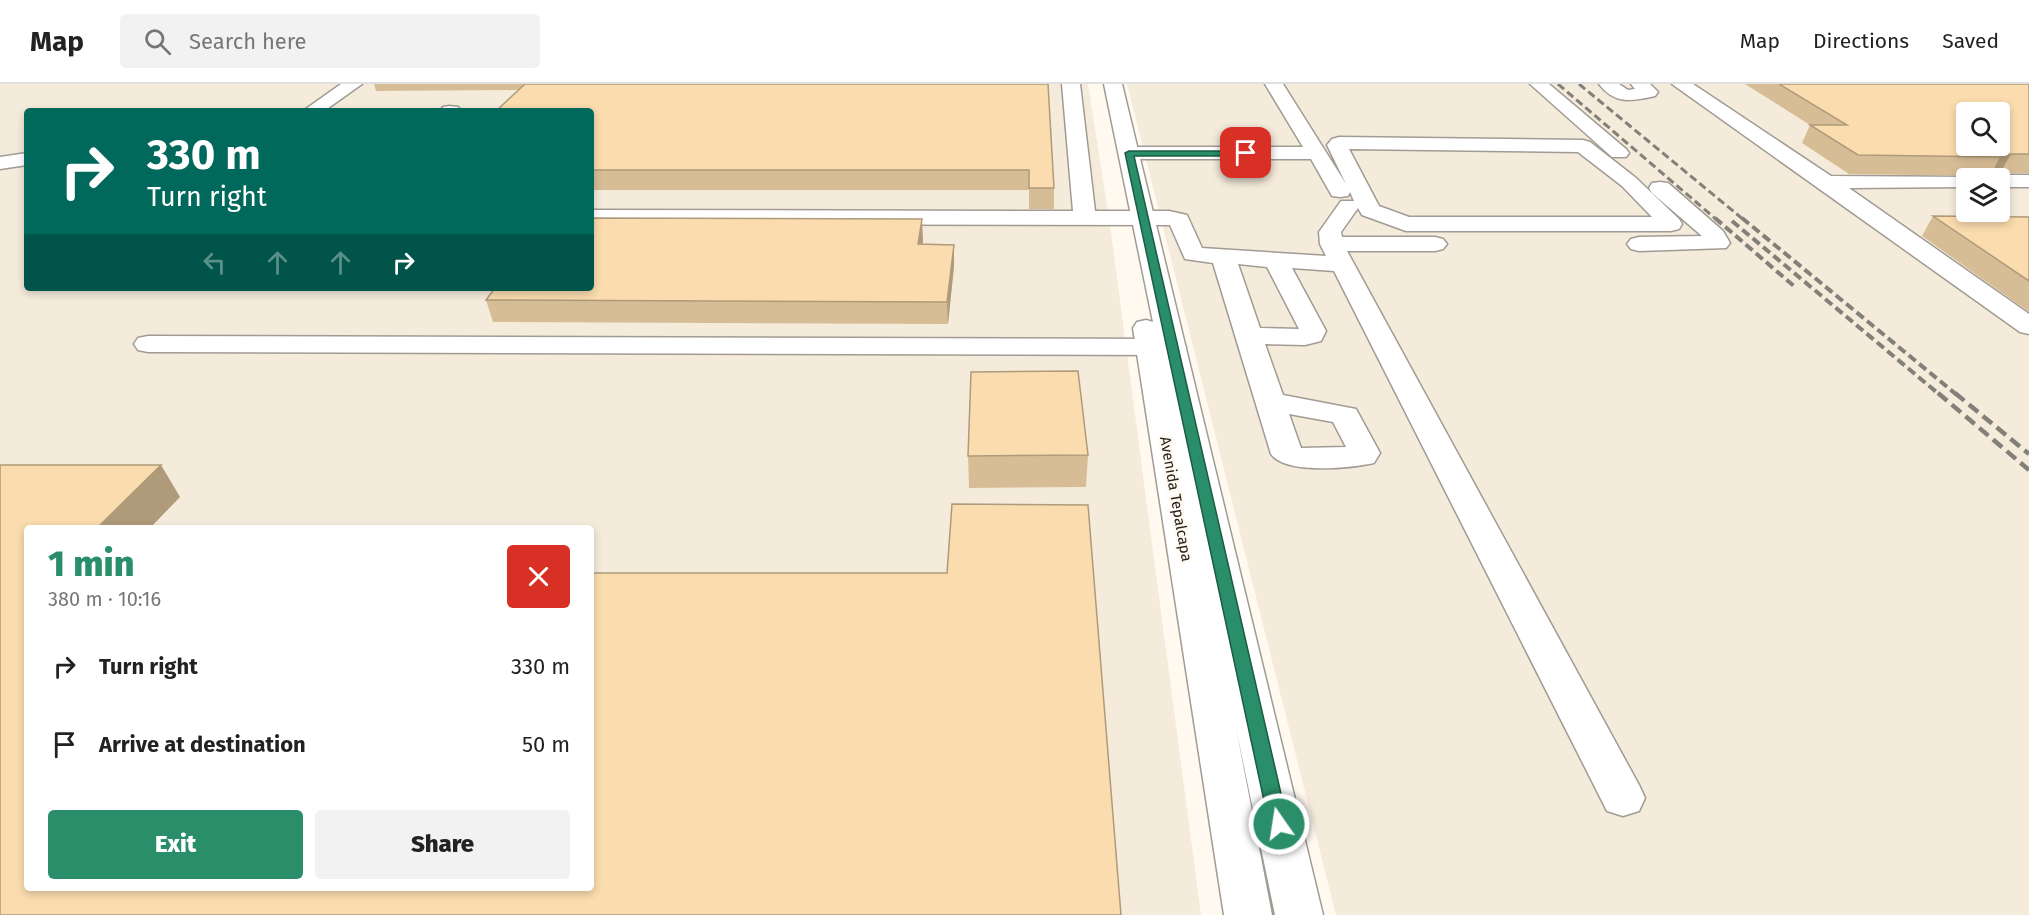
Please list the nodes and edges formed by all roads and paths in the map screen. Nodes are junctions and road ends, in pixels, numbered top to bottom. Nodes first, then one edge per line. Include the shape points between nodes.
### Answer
1 (353, 84) edge
2 (1071, 84) edge
3 (1100, 84) edge
4 (1113, 84) edge
5 (1274, 84) edge
6 (1539, 84) edge
7 (1608, 84) edge
8 (1640, 84) edge
9 (1681, 84) edge
10 (317, 108) edge
11 (1129, 153) junction
12 (1317, 153) junction
13 (24, 159) edge
14 (0, 163) edge
15 (1956, 181) edge
16 (2010, 181) edge
17 (2029, 181) edge
18 (1826, 182) junction
19 (1359, 208) junction
20 (594, 217) edge
21 (1085, 218) junction
22 (1134, 218) junction
23 (1666, 218) junction
24 (1337, 254) junction
25 (1223, 255) junction
26 (1276, 260) junction
27 (2029, 326) edge
28 (1249, 336) junction
29 (148, 344) dead end
30 (1160, 347) junction
31 (1270, 402) dead end
32 (1623, 798) dead end
33 (1248, 915) edge
34 (1299, 915) edge

1 - 10 main road
2 - 21 main road
3 - 22 main road, Avenida Tepalcapa
4 - 11 main road, Avenida Tepalcapa
5 - 12 main road
6 - 24 main road via 1715,236 1718,243
7 - 8 main road via 1625,96 1649,92
9 - 18 main road
11 - 12 main road
11 - 22 main road, Avenida Tepalcapa
12 - 19 main road
13 - 14 main road
15 - 18 main road
16 - 17 main road
18 - 27 main road
19 - 23 main road
19 - 23 main road via 1406,224
19 - 23 main road via 1339,143 1583,146
19 - 24 main road via 1330,232
20 - 21 main road
21 - 22 main road
22 - 25 main road via 1179,220 1193,254
22 - 30 main road, Avenida Tepalcapa
24 - 26 main road
24 - 32 main road
25 - 26 main road
25 - 28 main road
26 - 28 main road via 1312,335
28 - 31 main road
29 - 30 main road
30 - 33 main road, Avenida Tepalcapa
30 - 34 main road, Avenida Tepalcapa

